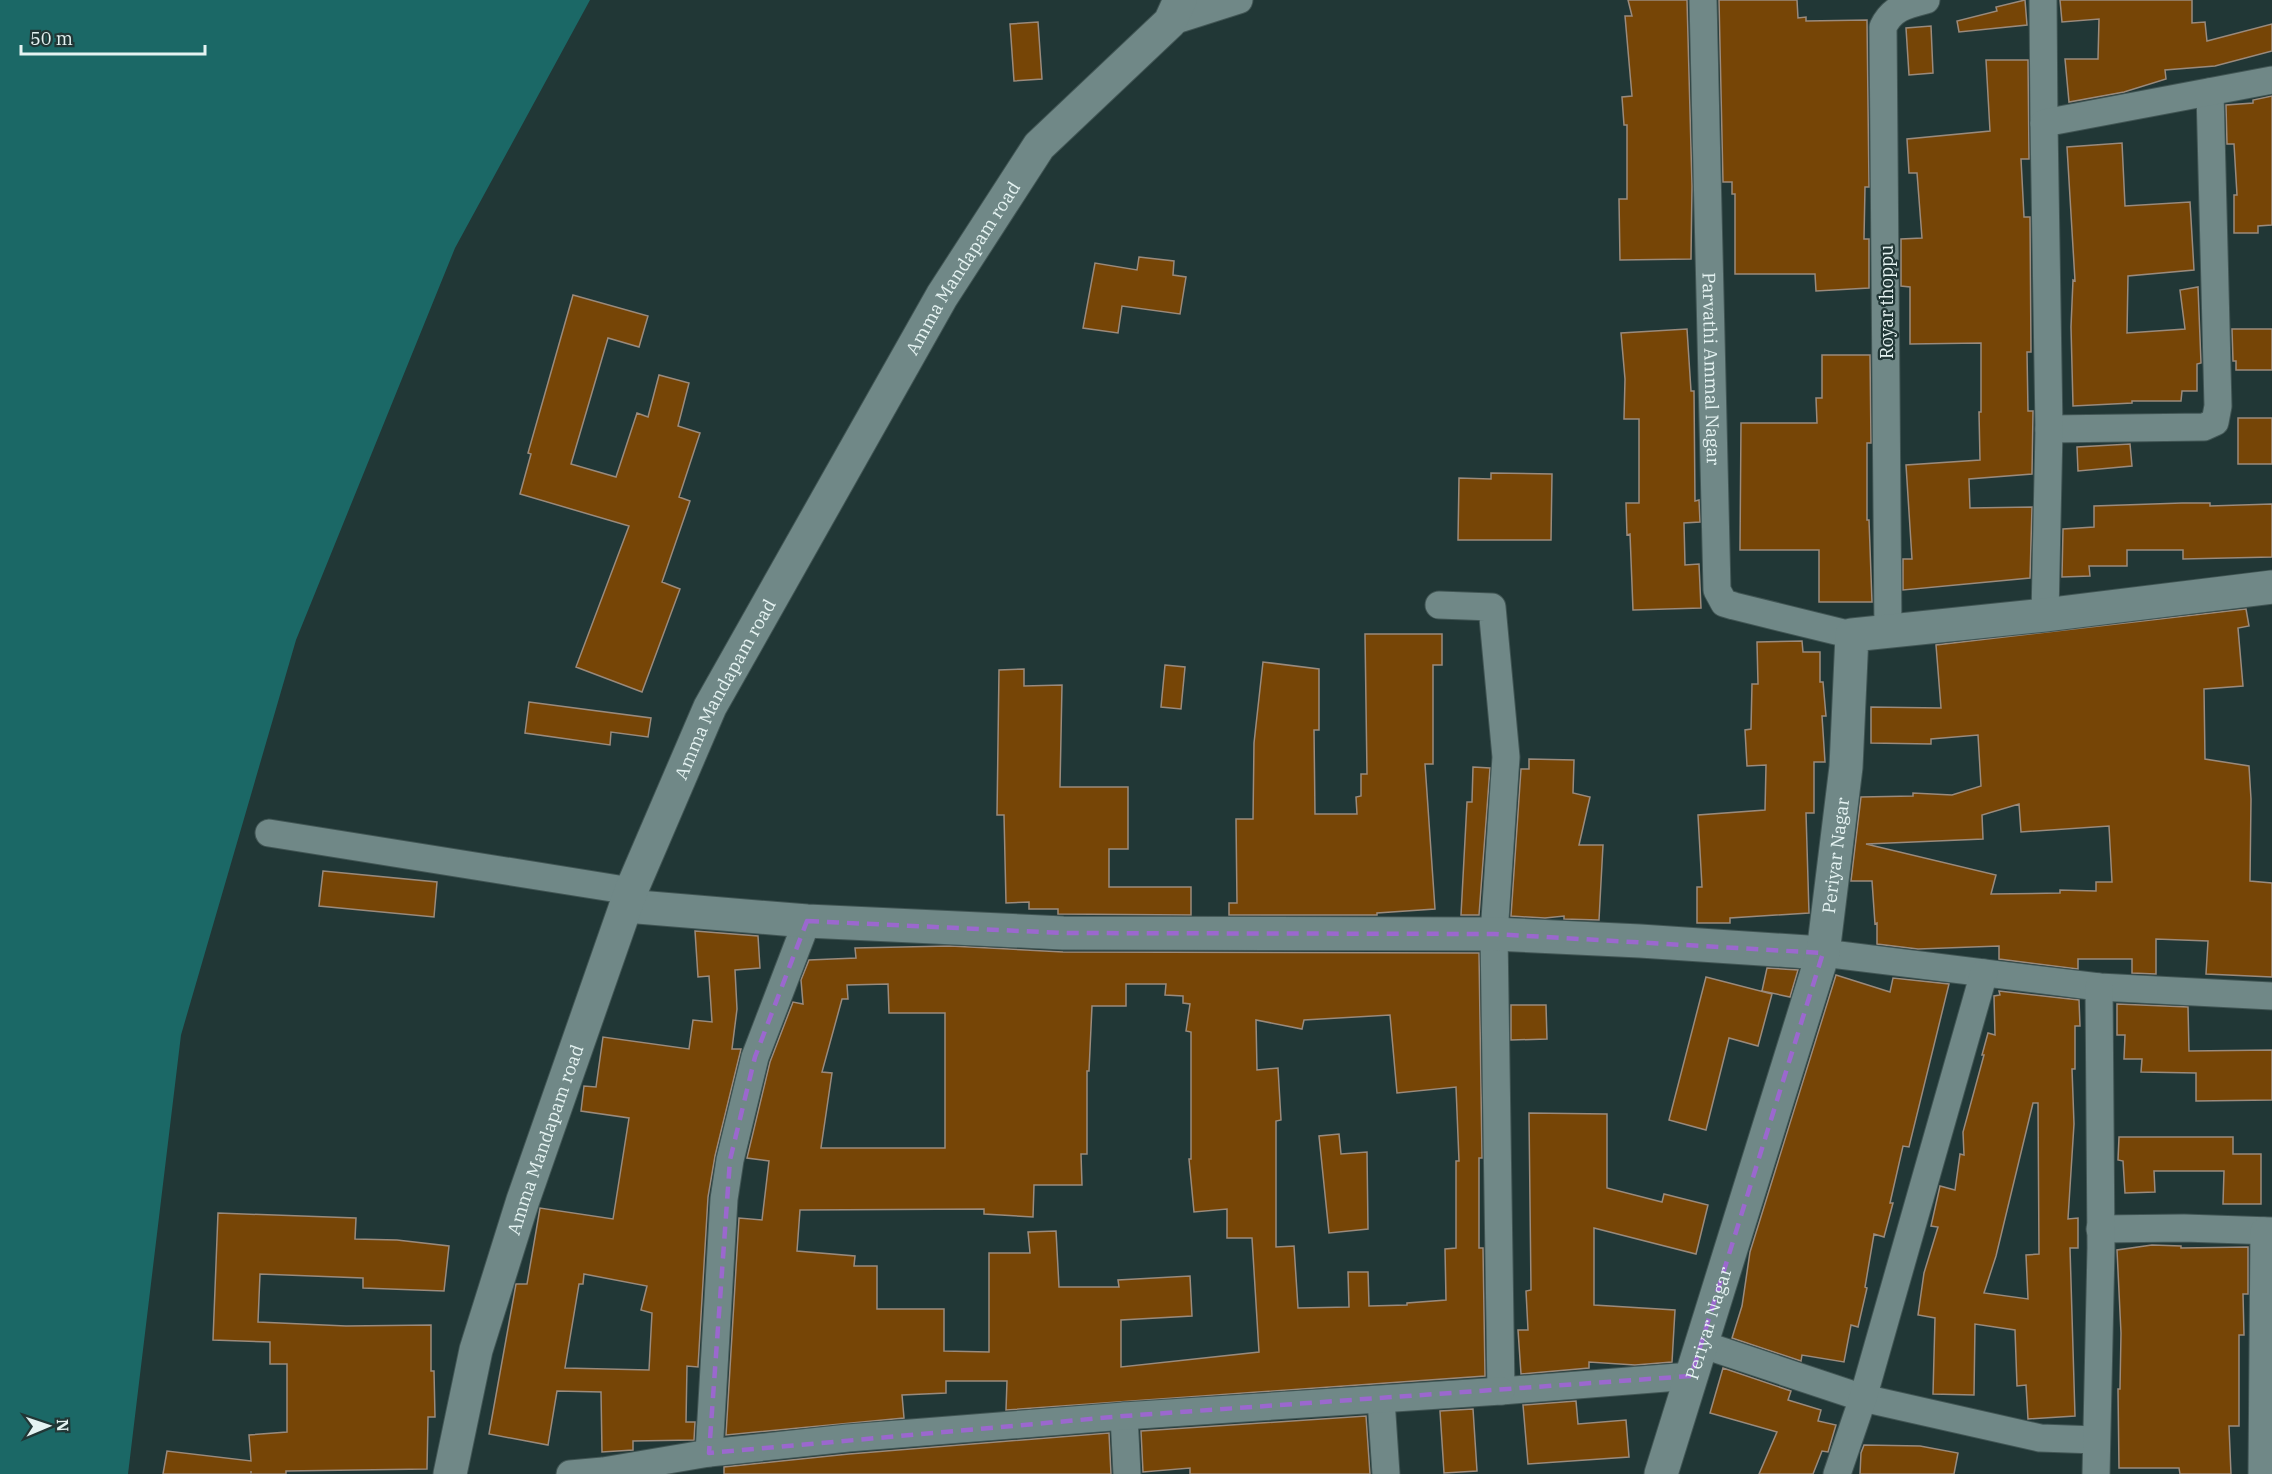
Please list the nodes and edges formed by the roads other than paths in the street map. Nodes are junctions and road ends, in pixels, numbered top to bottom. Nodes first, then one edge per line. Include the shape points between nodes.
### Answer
1 (1239, 0) edge
2 (1703, 0) edge
3 (1926, 0) edge
4 (2043, 0) edge
5 (1175, 11) edge
6 (2272, 80) edge
7 (2210, 92) junction
8 (2044, 123) junction
9 (2049, 429) junction
10 (2272, 587) edge
11 (1439, 605) dead end
12 (2045, 615) junction
13 (1888, 630) junction
14 (1852, 635) junction
15 (269, 833) dead end
16 (628, 899) junction
17 (807, 921) junction
18 (1494, 934) junction
19 (1823, 952) junction
20 (1984, 973) junction
21 (2099, 987) junction
22 (2272, 996) edge
23 (2100, 1229) junction
24 (2268, 1231) edge
25 (1701, 1344) junction
26 (1691, 1376) junction
27 (1501, 1391) junction
28 (1863, 1398) junction
29 (1381, 1400) junction
30 (1124, 1416) junction
31 (2096, 1440) junction
32 (709, 1453) junction
33 (450, 1474) edge
34 (570, 1474) edge
35 (1127, 1474) edge
36 (1386, 1474) edge
37 (1661, 1474) edge
38 (1837, 1474) edge
39 (2096, 1474) edge
40 (2262, 1474) edge

1 - 5 street
2 - 14 street, Parvathi Ammal Nagar via 1717,590 1724,603
3 - 13 street, Royar thoppu via 1902,6 1888,16 1883,27
4 - 8 street
5 - 16 street, Amma Mandapam road via 1039,146 942,296 710,707
6 - 7 street
7 - 8 street
7 - 9 street via 2218,406 2215,422 2204,428
8 - 9 street
9 - 12 street
10 - 12 street
11 - 18 street via 1492,607 1506,757
12 - 13 street
13 - 14 street
14 - 19 street, Periyar Nagar via 1846,767
15 - 16 street
16 - 17 street
16 - 33 street, Amma Mandapam road via 523,1200 476,1350
17 - 18 street via 1063,933
17 - 32 street via 755,1057 730,1160 724,1199
18 - 19 street
18 - 27 street
19 - 20 street
19 - 25 street, Periyar Nagar
20 - 21 street
20 - 28 street
21 - 22 street
21 - 23 street
23 - 24 street
23 - 31 street
24 - 40 street
25 - 26 street, Periyar Nagar
25 - 28 street
26 - 27 street
26 - 37 street, Periyar Nagar
27 - 29 street
28 - 31 street via 2040,1438
28 - 38 street
29 - 30 street
29 - 36 street
30 - 32 street
30 - 35 street
31 - 39 street
32 - 34 street

